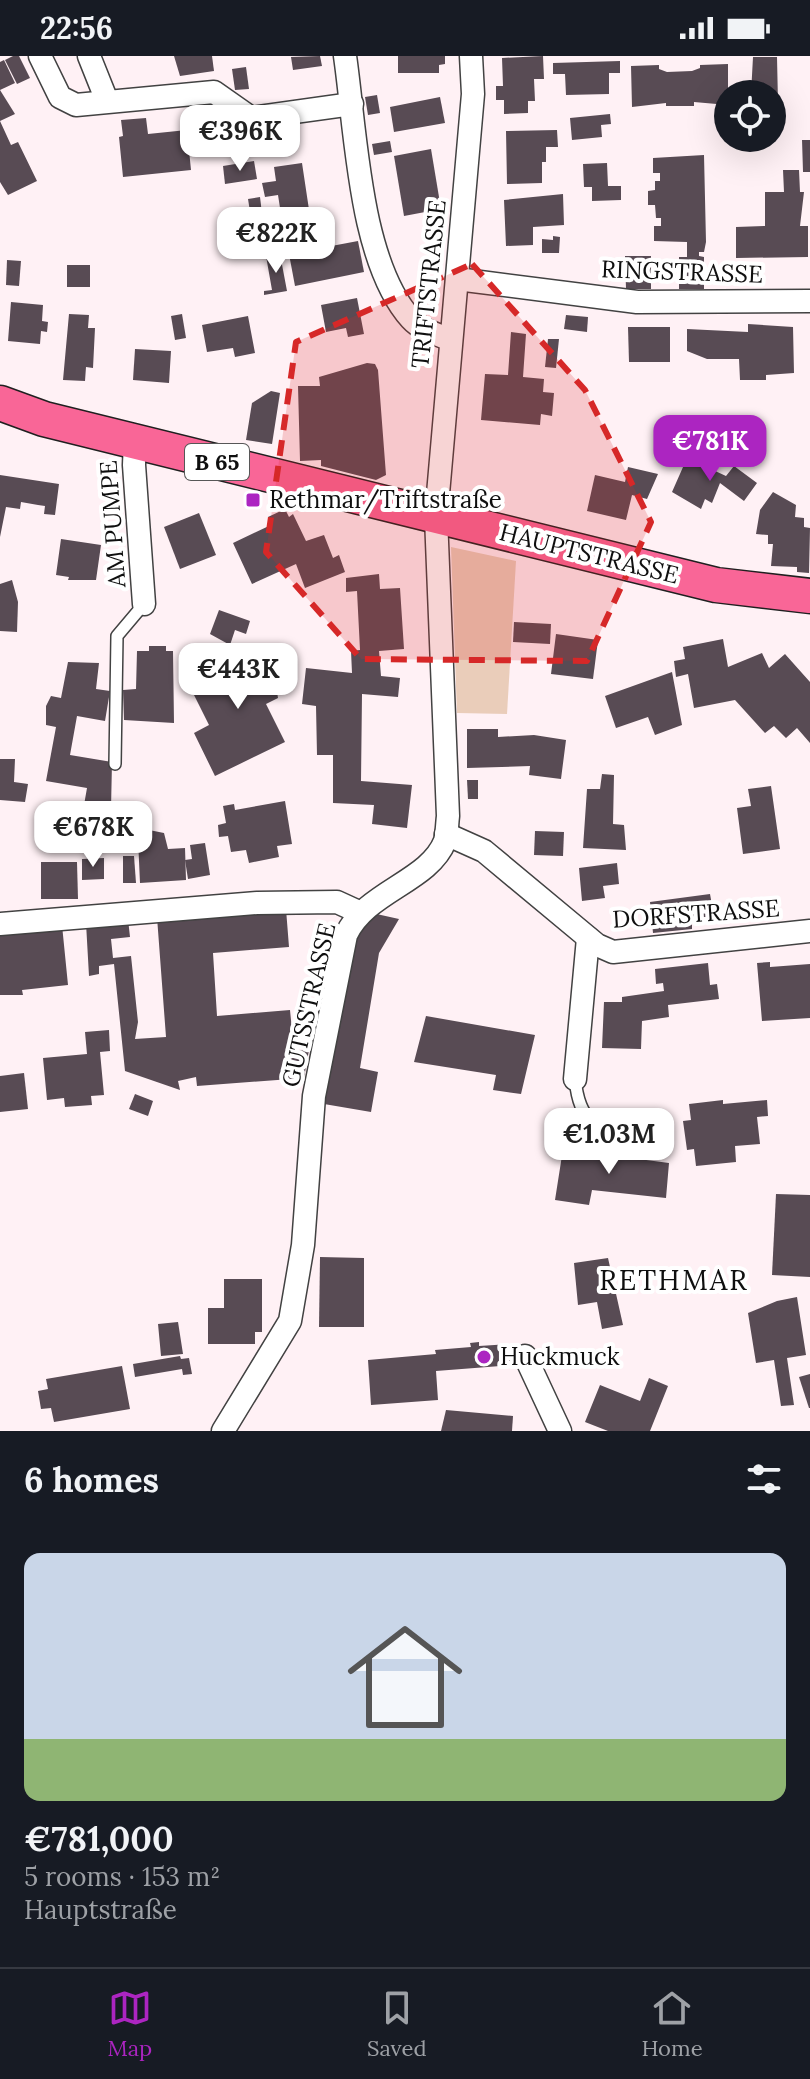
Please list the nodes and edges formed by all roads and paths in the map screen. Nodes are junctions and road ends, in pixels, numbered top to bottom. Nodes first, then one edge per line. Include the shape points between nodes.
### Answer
1 (40, 56) edge
2 (89, 56) edge
3 (345, 56) edge
4 (471, 56) edge
5 (107, 101) junction
6 (352, 104) junction
7 (457, 279) junction
8 (810, 301) edge
9 (449, 339) junction
10 (0, 403) edge
11 (135, 441) junction
12 (436, 517) junction
13 (810, 596) edge
14 (144, 604) joint
15 (115, 764) dead end
16 (446, 834) junction
17 (361, 913) junction
18 (0, 924) edge
19 (810, 931) edge
20 (588, 938) junction
21 (575, 1079) joint
22 (640, 1135) dead end
23 (525, 1356) dead end
24 (223, 1431) edge
25 (560, 1431) edge

1 - 5 street via 60,97 76,105
2 - 5 street
3 - 6 street
4 - 7 street, TRIFTSTRASSE via 473,94
5 - 6 street via 214,92 251,118
6 - 9 street via 367,222 380,261 413,321
7 - 8 street, RINGSTRASSE via 637,302
7 - 9 street, TRIFTSTRASSE
9 - 12 street, TRIFTSTRASSE
10 - 11 main road, HAUPTSTRASSE / B 65
11 - 12 main road, HAUPTSTRASSE / B 65
11 - 14 street, AM PUMPE
12 - 13 main road, HAUPTSTRASSE / B 65 via 716,585
12 - 16 street
14 - 15 lane via 117,636
16 - 17 street, GUTSSTRASSE via 435,856
16 - 20 street, DORFSTRASSE via 484,851
17 - 18 street via 337,902 257,903
17 - 24 street, GUTSSTRASSE via 346,935 314,1096 303,1245 290,1321
19 - 20 street, DORFSTRASSE via 613,952
20 - 21 street, DORFSTRASSE
21 - 22 lane via 577,1102 585,1116 601,1129
23 - 25 street

